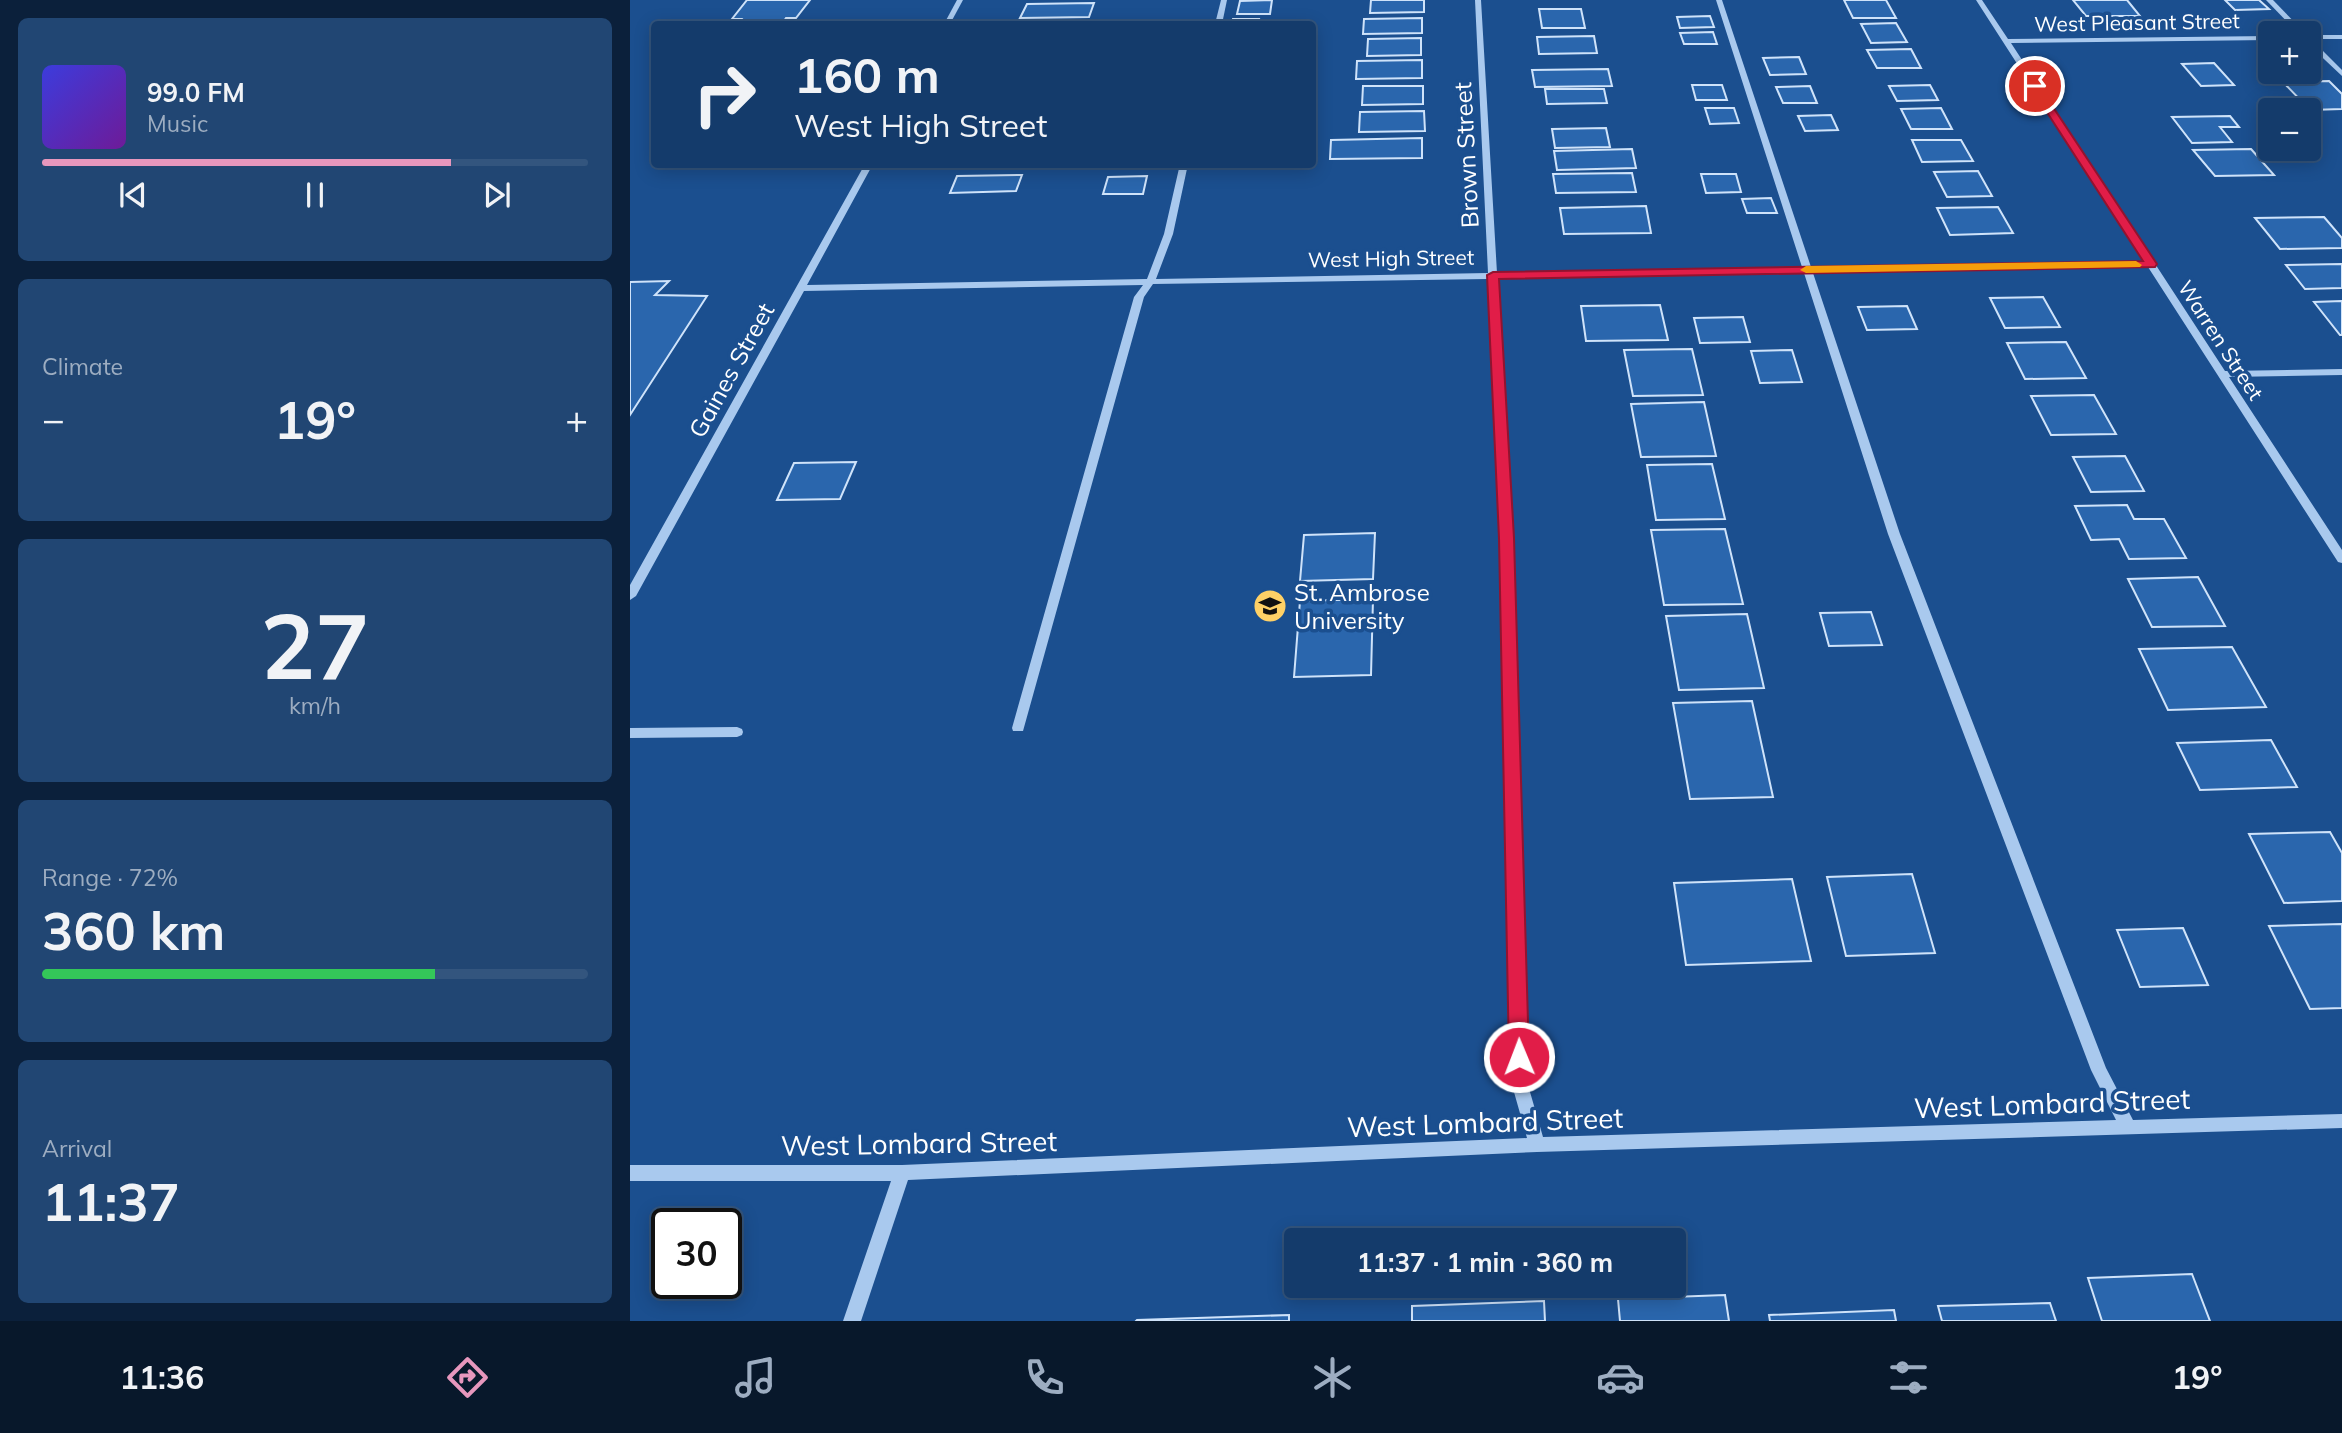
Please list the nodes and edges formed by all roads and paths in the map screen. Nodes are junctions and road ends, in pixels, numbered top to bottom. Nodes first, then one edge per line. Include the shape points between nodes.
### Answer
1 (960, 0) edge
2 (1224, 0) edge
3 (1478, 0) edge
4 (1719, 0) edge
5 (1979, 0) edge
6 (2269, 0) edge
7 (949, 21) edge
8 (1219, 21) edge
9 (2290, 21) edge
10 (2342, 37) edge
11 (2258, 38) edge
12 (2321, 38) edge
13 (2006, 41) junction
14 (2321, 52) edge
15 (2342, 74) edge
16 (867, 168) edge
17 (1183, 168) edge
18 (2151, 264) junction
19 (1808, 270) junction
20 (1493, 275) junction
21 (1153, 282) junction
22 (800, 288) junction
23 (2342, 372) edge
24 (2222, 374) junction
25 (2342, 559) edge
26 (630, 596) edge
27 (1018, 728) dead end
28 (737, 732) dead end
29 (630, 733) edge
30 (2342, 1121) edge
31 (2128, 1127) junction
32 (1537, 1145) junction
33 (902, 1172) junction
34 (630, 1173) edge
35 (852, 1321) edge

1 - 7 street
2 - 8 street
3 - 20 street, Brown Street
4 - 19 street
5 - 13 street, Warren Street
6 - 9 street
10 - 12 street
11 - 13 street, West Pleasant Street
13 - 18 street, Warren Street
14 - 15 street
16 - 22 street, Gaines Street
17 - 21 street
18 - 19 street, West High Street
18 - 24 street, Warren Street
19 - 20 street, West High Street
19 - 31 street via 1894,534 2099,1070
20 - 21 street, West High Street
20 - 32 street, Brown Street via 1507,538 1520,1084
21 - 22 street, West High Street
21 - 27 street via 1139,297
22 - 26 street, Gaines Street
23 - 24 street
24 - 25 street, Warren Street
28 - 29 street
30 - 31 street, West Lombard Street
31 - 32 street, West Lombard Street
32 - 33 street, West Lombard Street
33 - 34 street, West Lombard Street
33 - 35 street

